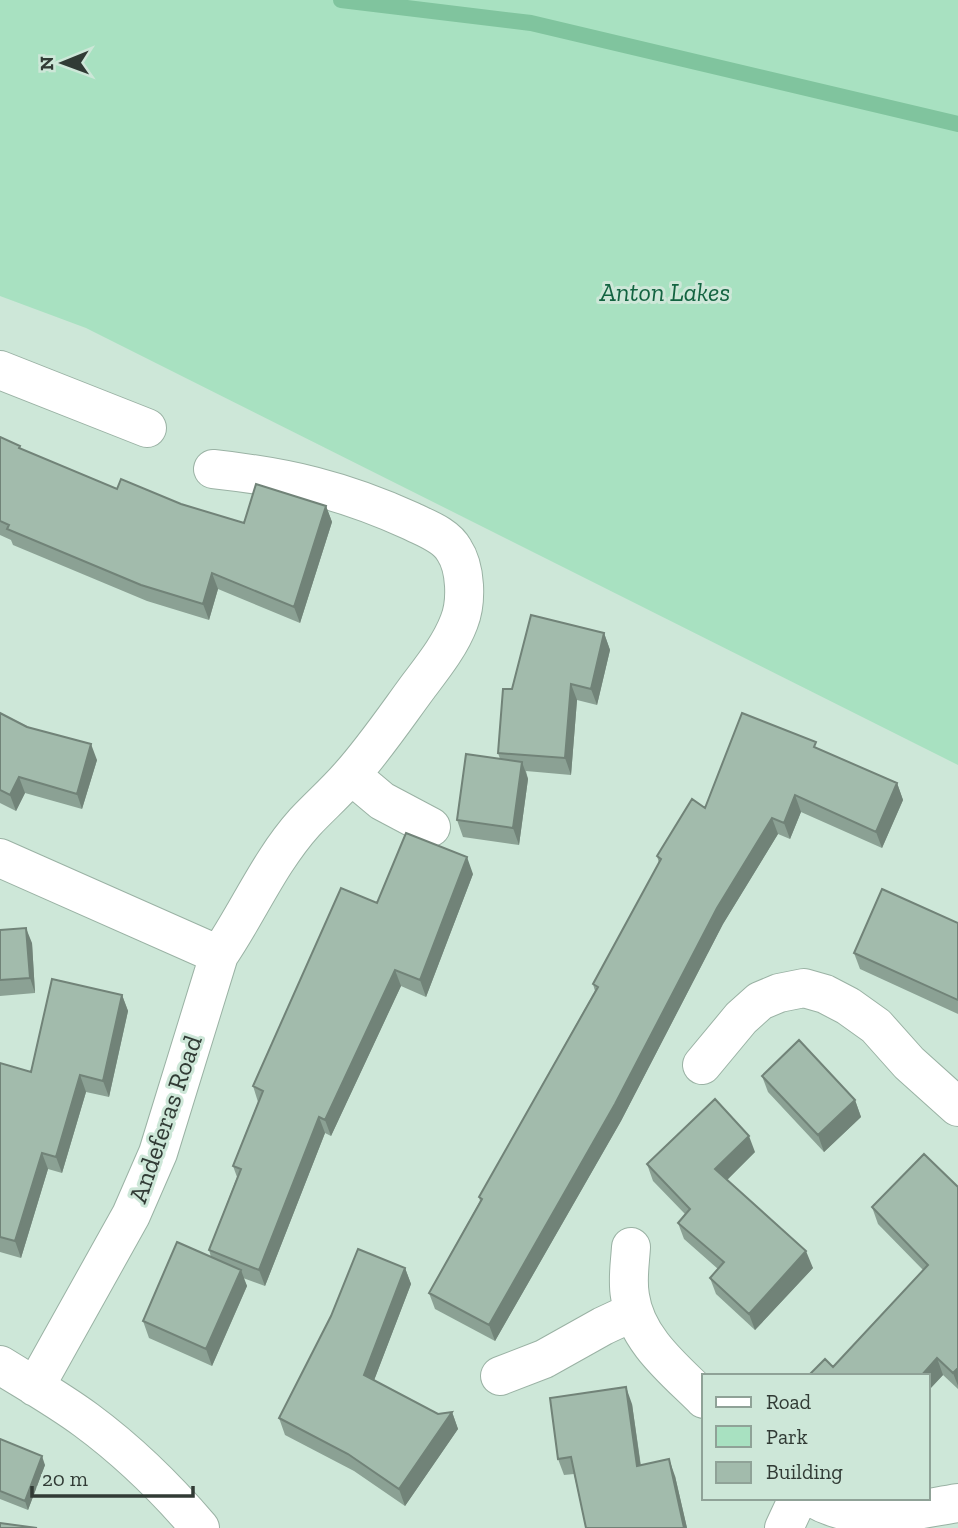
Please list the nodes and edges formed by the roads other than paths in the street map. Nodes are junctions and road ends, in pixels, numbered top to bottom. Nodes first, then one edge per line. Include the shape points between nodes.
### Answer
1 (0, 370) edge
2 (147, 428) dead end
3 (213, 469) dead end
4 (351, 775) junction
5 (431, 827) dead end
6 (0, 858) edge
7 (219, 955) junction
8 (702, 1065) dead end
9 (958, 1107) edge
10 (631, 1247) dead end
11 (634, 1312) junction
12 (0, 1365) edge
13 (500, 1376) dead end
14 (35, 1387) junction
15 (702, 1397) edge
16 (797, 1500) edge
17 (816, 1500) edge
18 (958, 1503) edge
19 (200, 1528) edge
20 (784, 1528) edge

1 - 2 street
3 - 4 street, Andeferas Road via 331,489 442,536 454,549 464,591 460,620 443,653
4 - 5 street via 382,801
4 - 7 street, Andeferas Road via 282,851
6 - 7 street
7 - 14 street, Andeferas Road via 158,1153 131,1215
8 - 9 street via 760,1001 804,988 848,1006 876,1026
10 - 11 street via 628,1277
11 - 13 street via 544,1359
11 - 15 street via 652,1346
12 - 14 street
14 - 19 street via 135,1460
16 - 20 street
17 - 18 street via 849,1513 873,1515

